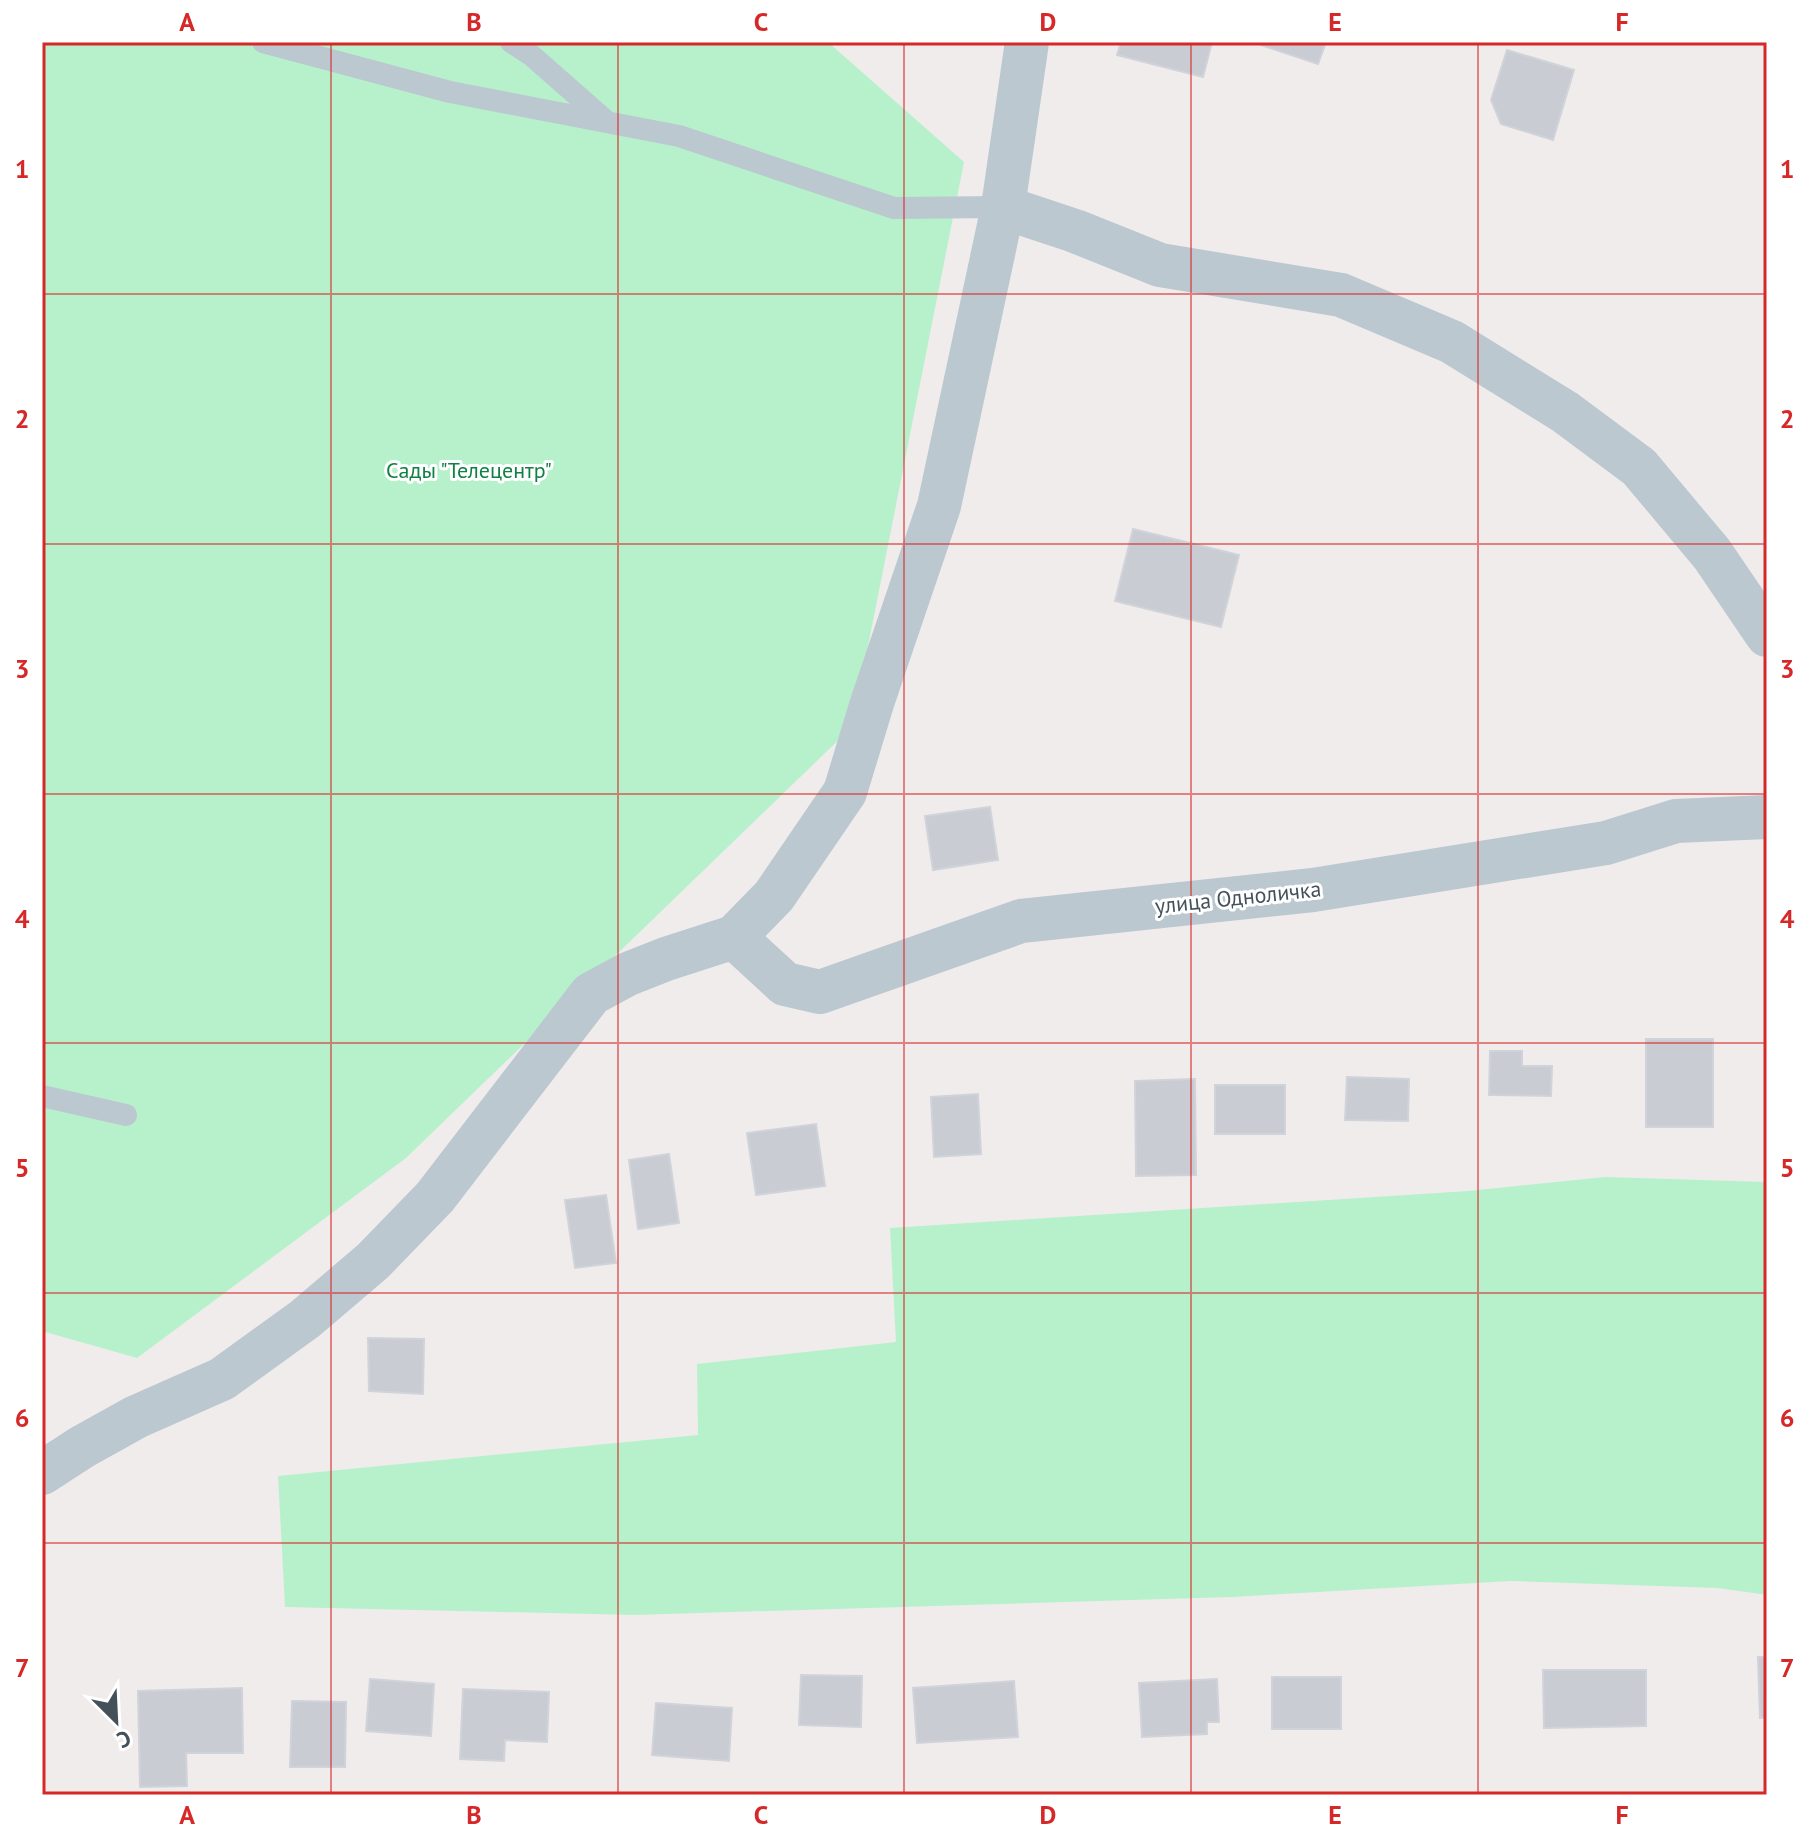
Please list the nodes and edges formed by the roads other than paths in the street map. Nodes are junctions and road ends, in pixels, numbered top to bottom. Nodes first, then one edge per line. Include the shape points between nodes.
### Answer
1 (263, 42) edge
2 (511, 42) edge
3 (1027, 42) edge
4 (606, 121) junction
5 (1003, 207) junction
6 (1767, 635) edge
7 (1767, 817) edge
8 (734, 937) junction
9 (42, 1096) edge
10 (126, 1115) dead end
11 (42, 1473) edge

1 - 4 lane via 450,92
2 - 4 lane
3 - 5 street
4 - 5 lane via 679,136 894,208
5 - 6 street via 1160,265 1341,295 1452,342 1565,412 1639,467 1712,554
5 - 8 street via 939,506 845,792 774,896
7 - 8 street, улица Одноличка via 1676,821 1606,843 1313,890 1021,921 820,992 785,984
8 - 11 street via 640,969 591,994 435,1197 373,1261 222,1379 136,1417
9 - 10 lane

